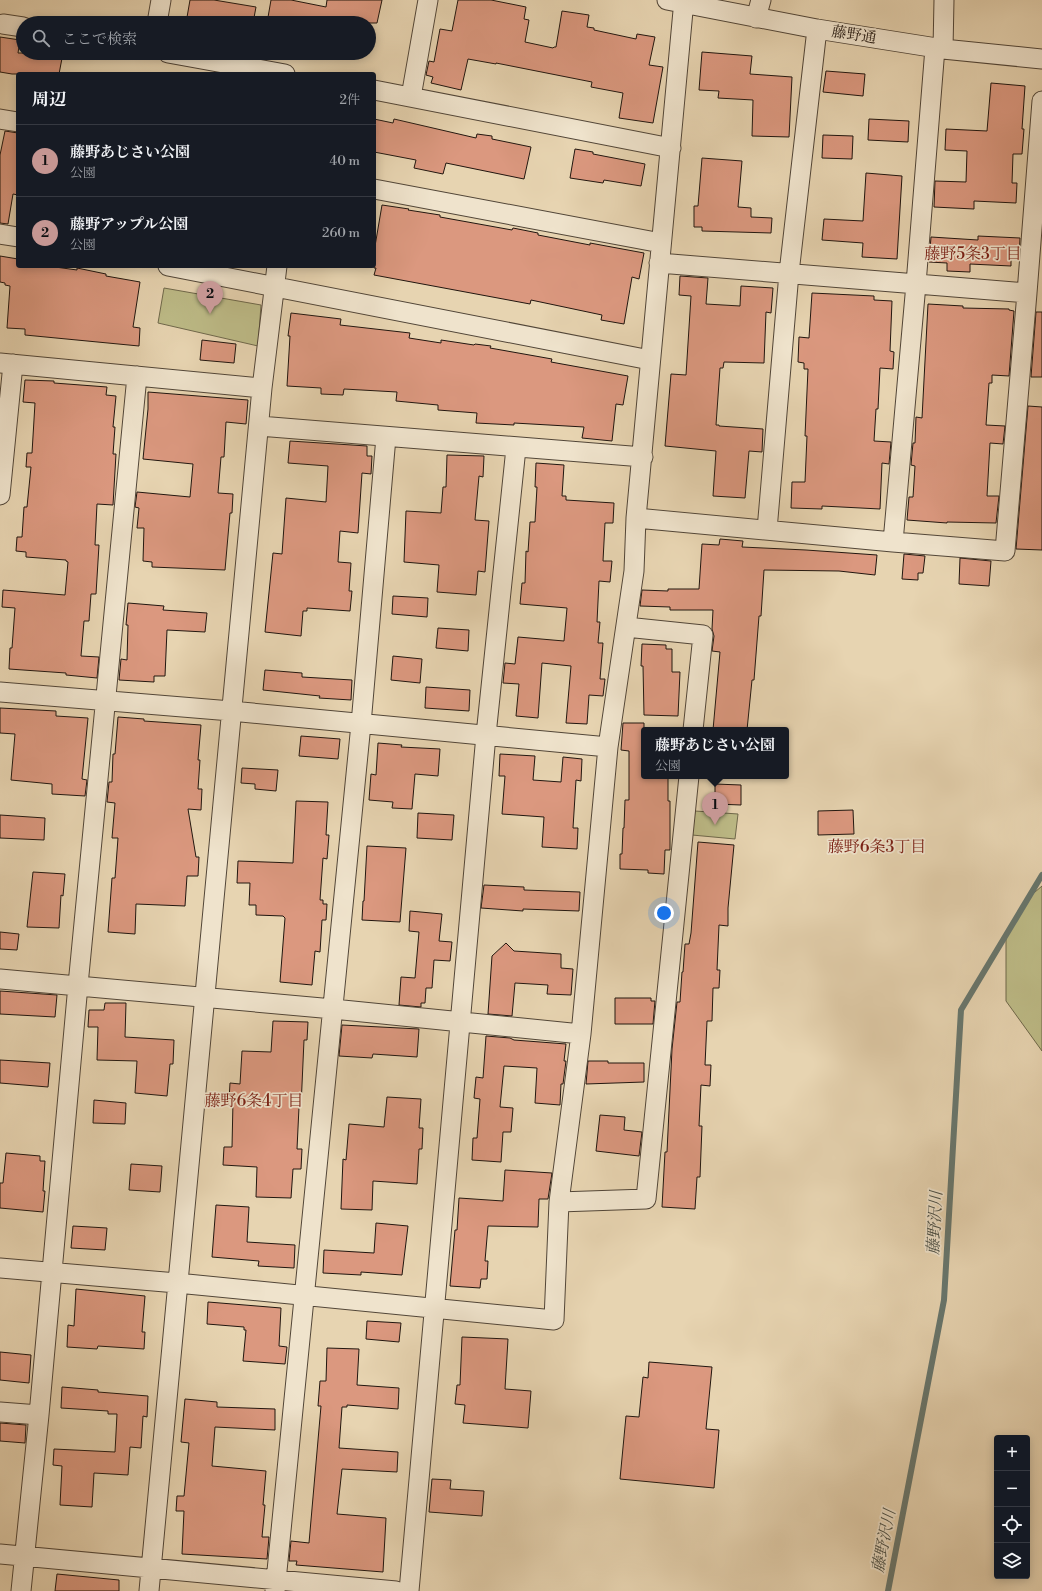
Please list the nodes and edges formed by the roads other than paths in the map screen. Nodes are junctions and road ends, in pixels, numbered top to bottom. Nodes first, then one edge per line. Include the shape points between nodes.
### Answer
1 (161, 0) edge
2 (428, 0) edge
3 (761, 0) edge
4 (944, 0) edge
5 (678, 1) edge
6 (158, 16) edge
7 (756, 18) junction
8 (3, 24) dead end
9 (16, 26) edge
10 (817, 29) junction
11 (939, 48) junction
12 (1042, 59) edge
13 (207, 60) edge
14 (274, 72) edge
15 (376, 90) edge
16 (412, 97) junction
17 (1042, 101) edge
18 (0, 119) edge
19 (16, 122) edge
20 (671, 148) junction
21 (376, 189) edge
22 (0, 234) edge
23 (16, 237) edge
24 (661, 243) junction
25 (659, 263) junction
26 (179, 268) edge
27 (277, 268) edge
28 (789, 273) junction
29 (916, 284) junction
30 (274, 286) junction
31 (1027, 293) junction
32 (650, 360) junction
33 (7, 363) edge
34 (137, 376) junction
35 (262, 388) junction
36 (259, 426) junction
37 (386, 437) junction
38 (516, 448) junction
39 (643, 457) junction
40 (0, 495) edge
41 (636, 518) junction
42 (767, 530) junction
43 (893, 542) junction
44 (626, 627) junction
45 (0, 692) edge
46 (106, 701) junction
47 (231, 711) junction
48 (361, 724) junction
49 (693, 727) edge
50 (486, 735) junction
51 (608, 747) junction
52 (689, 779) edge
53 (0, 979) edge
54 (78, 985) junction
55 (204, 997) junction
56 (333, 1009) junction
57 (460, 1022) junction
58 (581, 1034) junction
59 (559, 1202) junction
60 (0, 1268) edge
61 (53, 1274) junction
62 (177, 1283) junction
63 (305, 1296) junction
64 (434, 1308) junction
65 (0, 1412) edge
66 (39, 1415) junction
67 (0, 1554) edge
68 (26, 1556) junction
69 (151, 1567) junction
70 (276, 1585) edge
71 (22, 1591) edge
72 (149, 1591) edge
73 (396, 1591) edge
74 (409, 1591) edge

1 - 6 street
2 - 16 street
3 - 7 street
4 - 11 street
5 - 7 street, 藤野通
5 - 20 street
7 - 10 street, 藤野通
8 - 9 street
10 - 11 street, 藤野通
10 - 28 street
11 - 12 street, 藤野通
11 - 29 street
13 - 14 street
15 - 16 street
16 - 20 street
17 - 31 street
18 - 19 street
20 - 24 street
21 - 24 street
22 - 23 street
24 - 25 street
25 - 28 street
25 - 32 street
26 - 30 street
27 - 30 street
28 - 29 street
28 - 42 street
29 - 31 street
29 - 43 street
30 - 32 street
30 - 35 street
31 - 43 street via 1005,551
32 - 39 street
33 - 34 street
33 - 40 street
34 - 35 street
34 - 46 street
35 - 36 street
36 - 37 street
36 - 47 street
37 - 38 street
37 - 48 street
38 - 39 street
38 - 50 street
39 - 41 street
41 - 42 street
41 - 44 street via 634,571
42 - 43 street
44 - 49 street via 703,635
44 - 51 street
45 - 46 street
46 - 47 street
46 - 54 street
47 - 48 street
47 - 55 street
48 - 50 street
48 - 56 street
50 - 51 street
50 - 57 street
51 - 58 street
52 - 59 street via 646,1199
53 - 54 street
54 - 55 street
54 - 61 street
55 - 56 street
55 - 62 street
56 - 57 street
56 - 63 street
57 - 58 street
57 - 64 street
58 - 59 street
59 - 64 street via 554,1320
60 - 61 street
61 - 62 street
61 - 66 street
62 - 63 street
62 - 69 street
63 - 64 street
63 - 70 street
64 - 74 street
65 - 66 street
66 - 68 street
67 - 68 street
68 - 69 street
68 - 71 street
69 - 70 street
69 - 72 street
70 - 73 street

